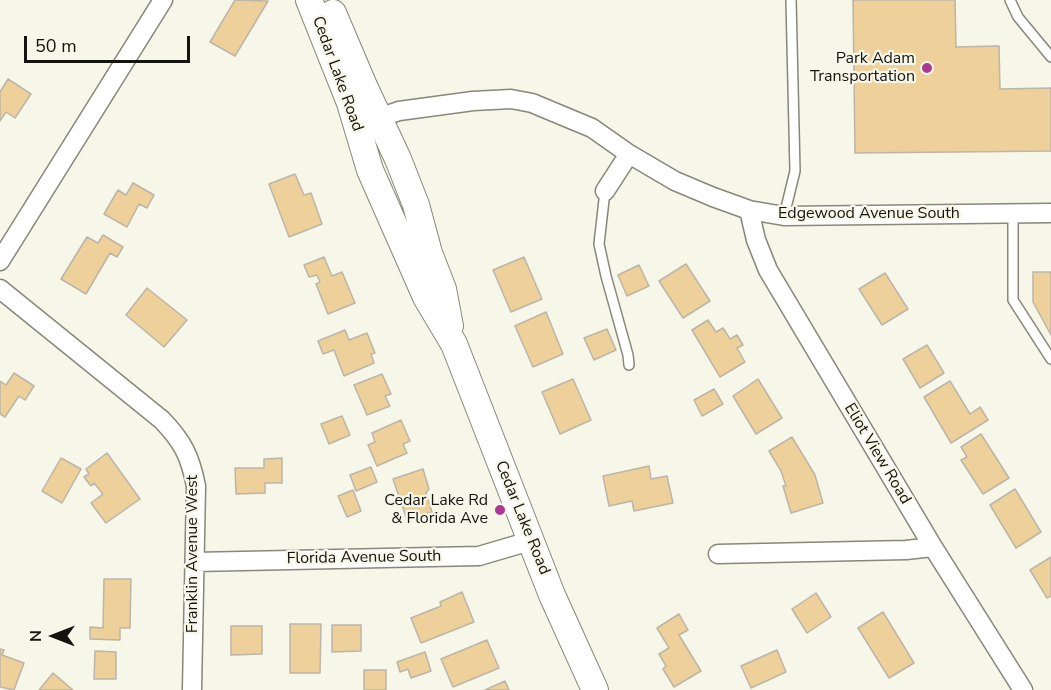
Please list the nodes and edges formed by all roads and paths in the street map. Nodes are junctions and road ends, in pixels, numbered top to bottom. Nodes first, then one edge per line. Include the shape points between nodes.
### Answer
1 (163, 0) edge
2 (309, 0) edge
3 (328, 0) edge
4 (791, 0) edge
5 (1010, 0) edge
6 (1051, 57) edge
7 (368, 122) junction
8 (629, 154) junction
9 (605, 191) joint
10 (749, 210) junction
11 (1012, 213) junction
12 (1051, 213) edge
13 (784, 216) junction
14 (0, 261) edge
15 (0, 290) edge
16 (1051, 359) edge
17 (629, 365) dead end
18 (531, 541) junction
19 (933, 546) junction
20 (718, 554) dead end
21 (195, 562) junction
22 (192, 690) edge
23 (595, 690) edge
24 (1023, 690) edge

1 - 14 street
2 - 7 street, Cedar Lake Road
3 - 7 street, Cedar Lake Road
4 - 13 lane via 795,171
5 - 6 lane via 1018,17
7 - 8 street, Edgewood Avenue South via 399,111 511,99 532,103 592,128
7 - 18 street, Cedar Lake Road via 370,170 426,297 454,344
8 - 9 street
8 - 10 street, Edgewood Avenue South via 675,181
9 - 17 lane via 599,244
10 - 13 street, Edgewood Avenue South
10 - 19 street, Eliot View Road via 768,270
11 - 12 street, Edgewood Avenue South
11 - 13 street, Edgewood Avenue South
11 - 16 lane via 1013,300
15 - 21 street, Franklin Avenue West via 162,420 179,438 192,462 196,486
18 - 21 street, Florida Avenue South via 478,556
18 - 23 street, Cedar Lake Road
19 - 20 street
19 - 24 street, Eliot View Road
21 - 22 street, Franklin Avenue West

